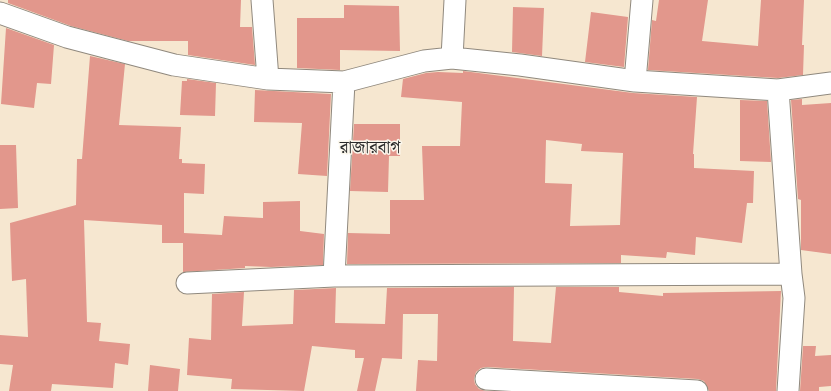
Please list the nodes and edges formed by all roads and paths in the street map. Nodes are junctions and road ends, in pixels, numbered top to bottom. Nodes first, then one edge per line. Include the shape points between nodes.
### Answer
1 (262, 0) edge
2 (455, 0) edge
3 (642, 0) edge
4 (0, 14) edge
5 (452, 58) junction
6 (268, 79) junction
7 (635, 81) junction
8 (344, 82) junction
9 (831, 84) edge
10 (778, 90) junction
11 (790, 274) junction
12 (334, 276) junction
13 (187, 283) dead end
14 (486, 379) dead end
15 (697, 391) edge
16 (788, 391) edge

1 - 6 street
2 - 5 street
3 - 7 street
4 - 6 street via 67,37 174,65
5 - 7 street
5 - 8 street via 424,61
6 - 8 street
7 - 10 street
8 - 12 street
9 - 10 street
10 - 11 street
11 - 12 street
11 - 16 street via 794,298
12 - 13 street
14 - 15 street

